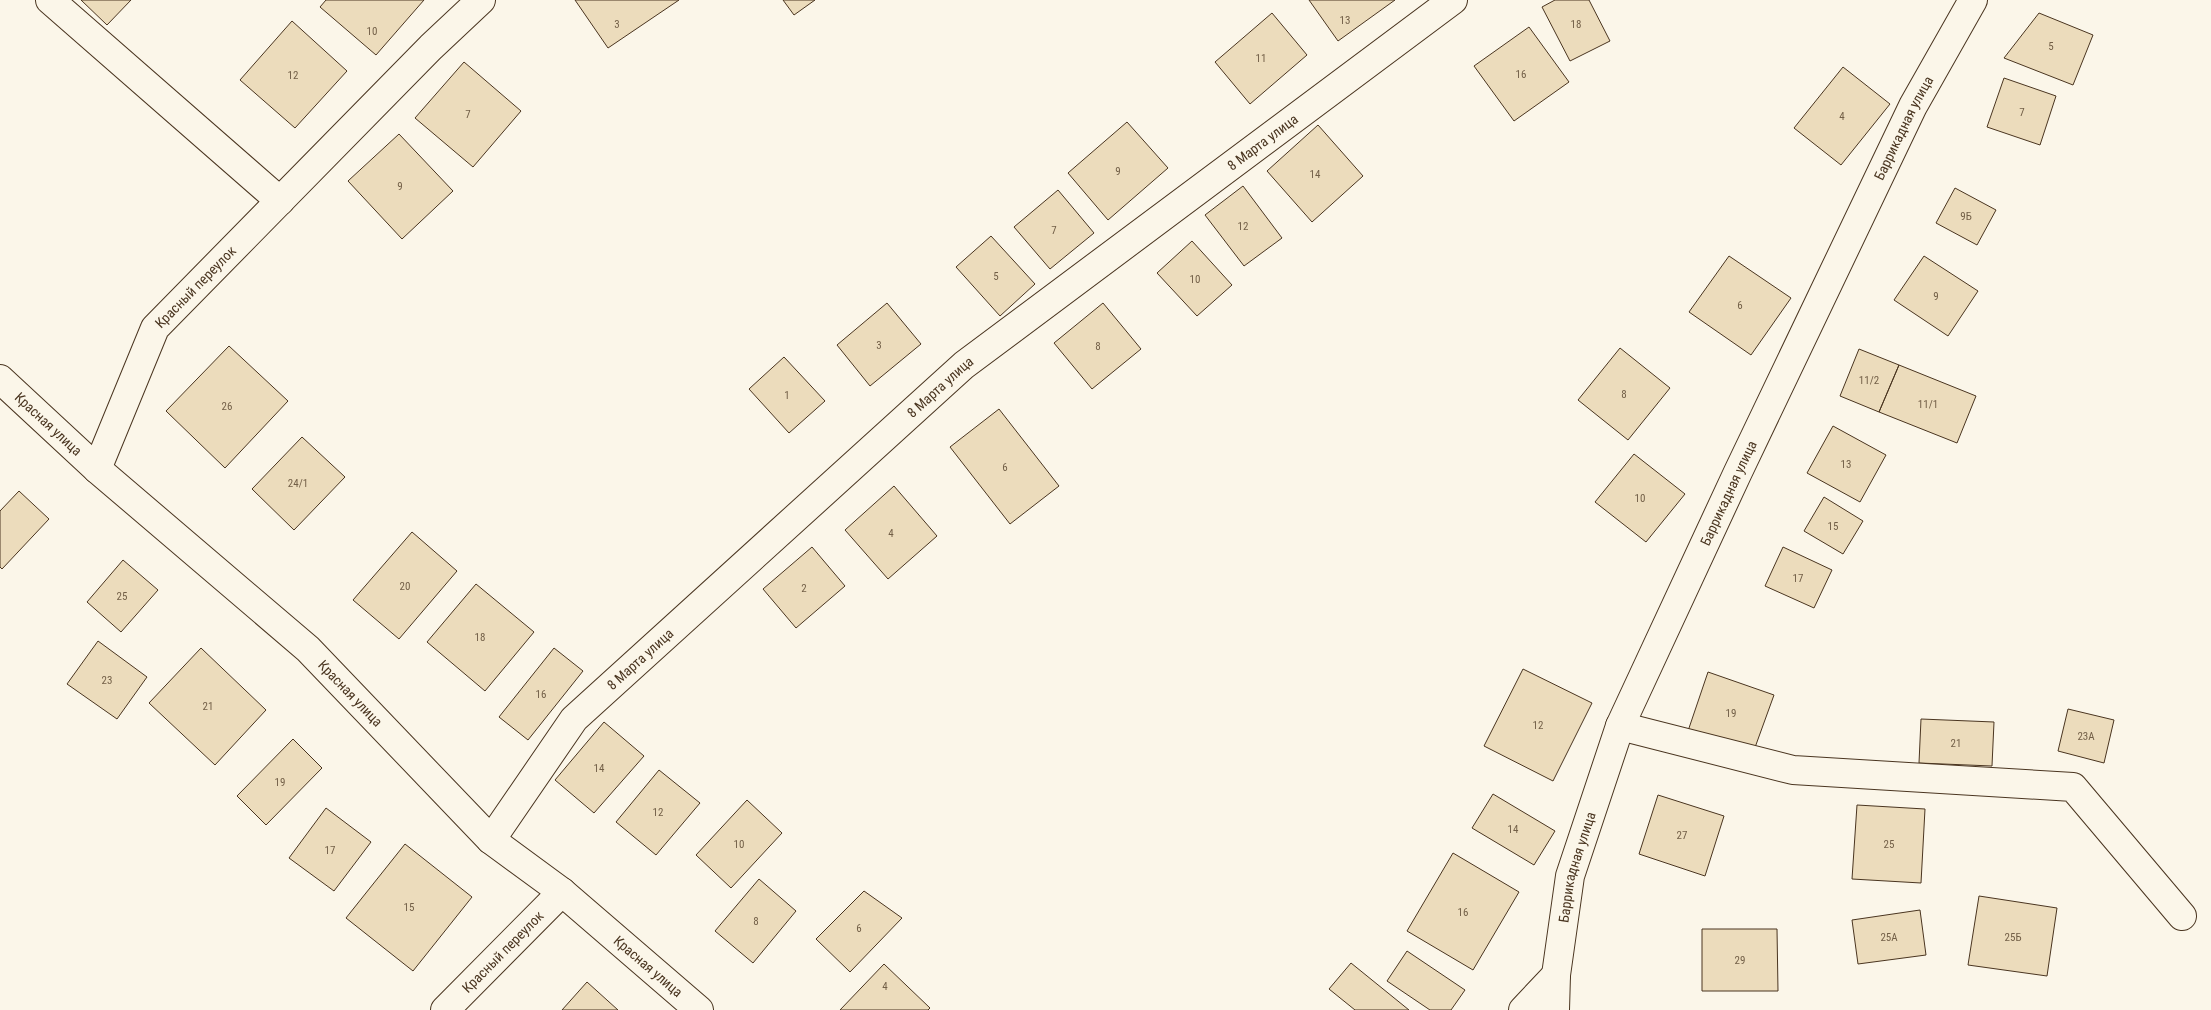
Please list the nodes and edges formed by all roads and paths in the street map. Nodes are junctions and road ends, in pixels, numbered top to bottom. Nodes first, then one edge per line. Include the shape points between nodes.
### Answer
1 (50, 0) edge
2 (481, 0) edge
3 (1453, 0) edge
4 (1973, 0) edge
5 (280, 201) junction
6 (0, 379) edge
7 (98, 469) junction
8 (1620, 726) junction
9 (491, 840) junction
10 (562, 892) junction
11 (2182, 916) dead end
12 (1556, 975) junction
13 (445, 1010) edge
14 (699, 1010) edge
15 (1523, 1010) edge
16 (1555, 1010) edge

1 - 5 street
2 - 5 street, Красный переулок
3 - 9 street, 8 Марта улица via 964,365 574,719
4 - 8 street, Баррикадная улица via 1913,106
5 - 7 street, Красный переулок via 155,328
6 - 7 street, Красная улица
7 - 9 street, Красная улица via 308,649
8 - 11 street via 1793,770 2073,787
8 - 12 street, Баррикадная улица via 1570,876
9 - 10 street, Красная улица
10 - 13 street, Красный переулок
10 - 14 street, Красная улица
12 - 15 street
12 - 16 street, Баррикадная улица

